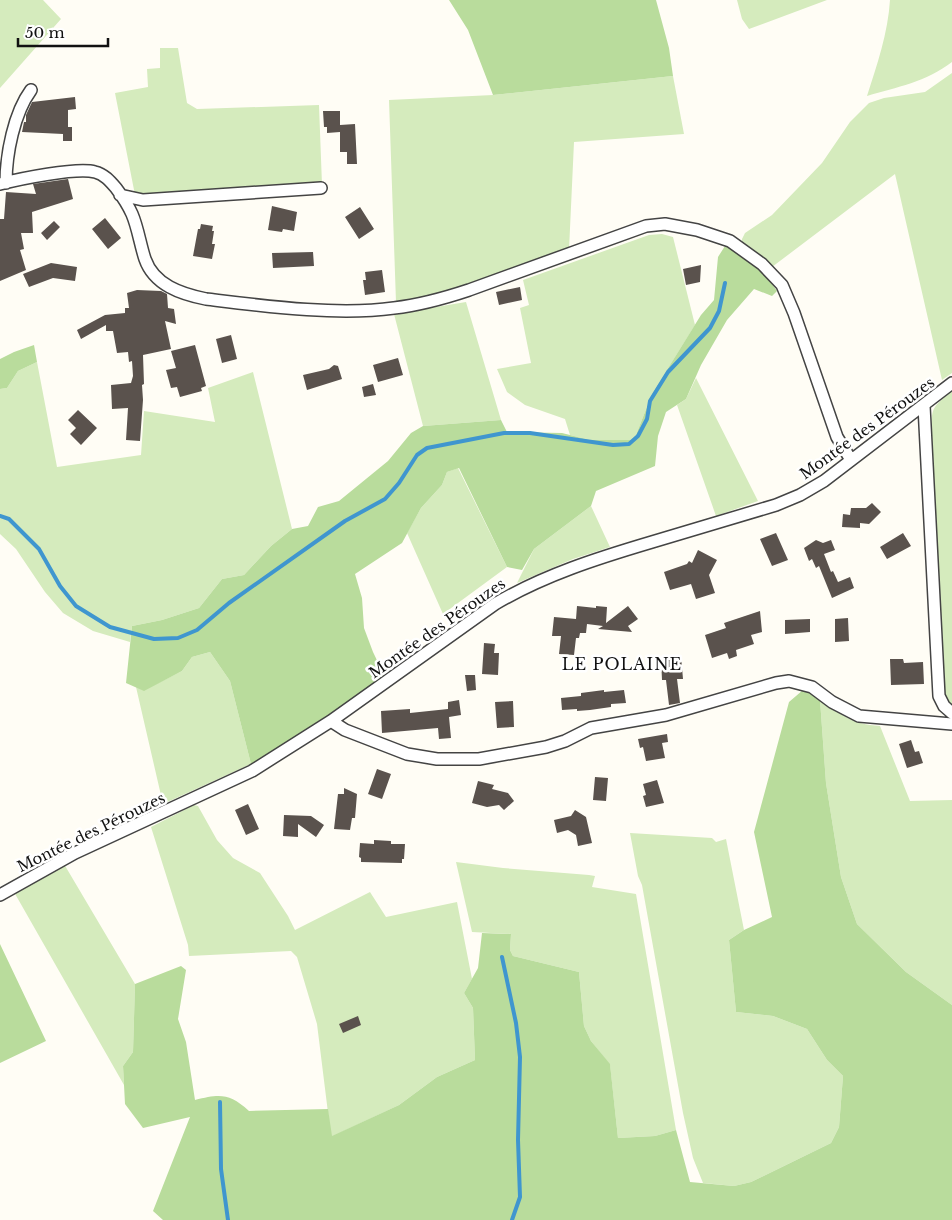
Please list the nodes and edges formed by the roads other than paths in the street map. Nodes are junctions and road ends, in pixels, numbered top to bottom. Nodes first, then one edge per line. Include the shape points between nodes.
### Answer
1 (31, 90) dead end
2 (3, 183) edge
3 (321, 188) dead end
4 (120, 195) junction
5 (143, 200) junction
6 (132, 215) junction
7 (952, 383) edge
8 (924, 406) junction
9 (851, 460) junction
10 (952, 713) edge
11 (331, 721) junction
12 (952, 724) edge
13 (0, 895) edge

1 - 2 street via 20,109
2 - 4 street via 88,171 103,175
3 - 5 street
4 - 5 street
4 - 6 street
5 - 6 street
6 - 9 street via 146,261 156,277 168,287 206,299 311,309 364,311 444,298 646,226 665,224 730,241 762,264 782,285 837,437
7 - 8 street, Montée des Pérouzes
8 - 9 street, Montée des Pérouzes
8 - 10 street via 939,696
9 - 11 street, Montée des Pérouzes via 824,481 776,505 608,555 519,590
11 - 12 street via 345,730 407,754 437,759 479,759 546,748 591,728 659,717 789,681 812,687 859,716
11 - 13 street, Montée des Pérouzes via 252,771 75,853

